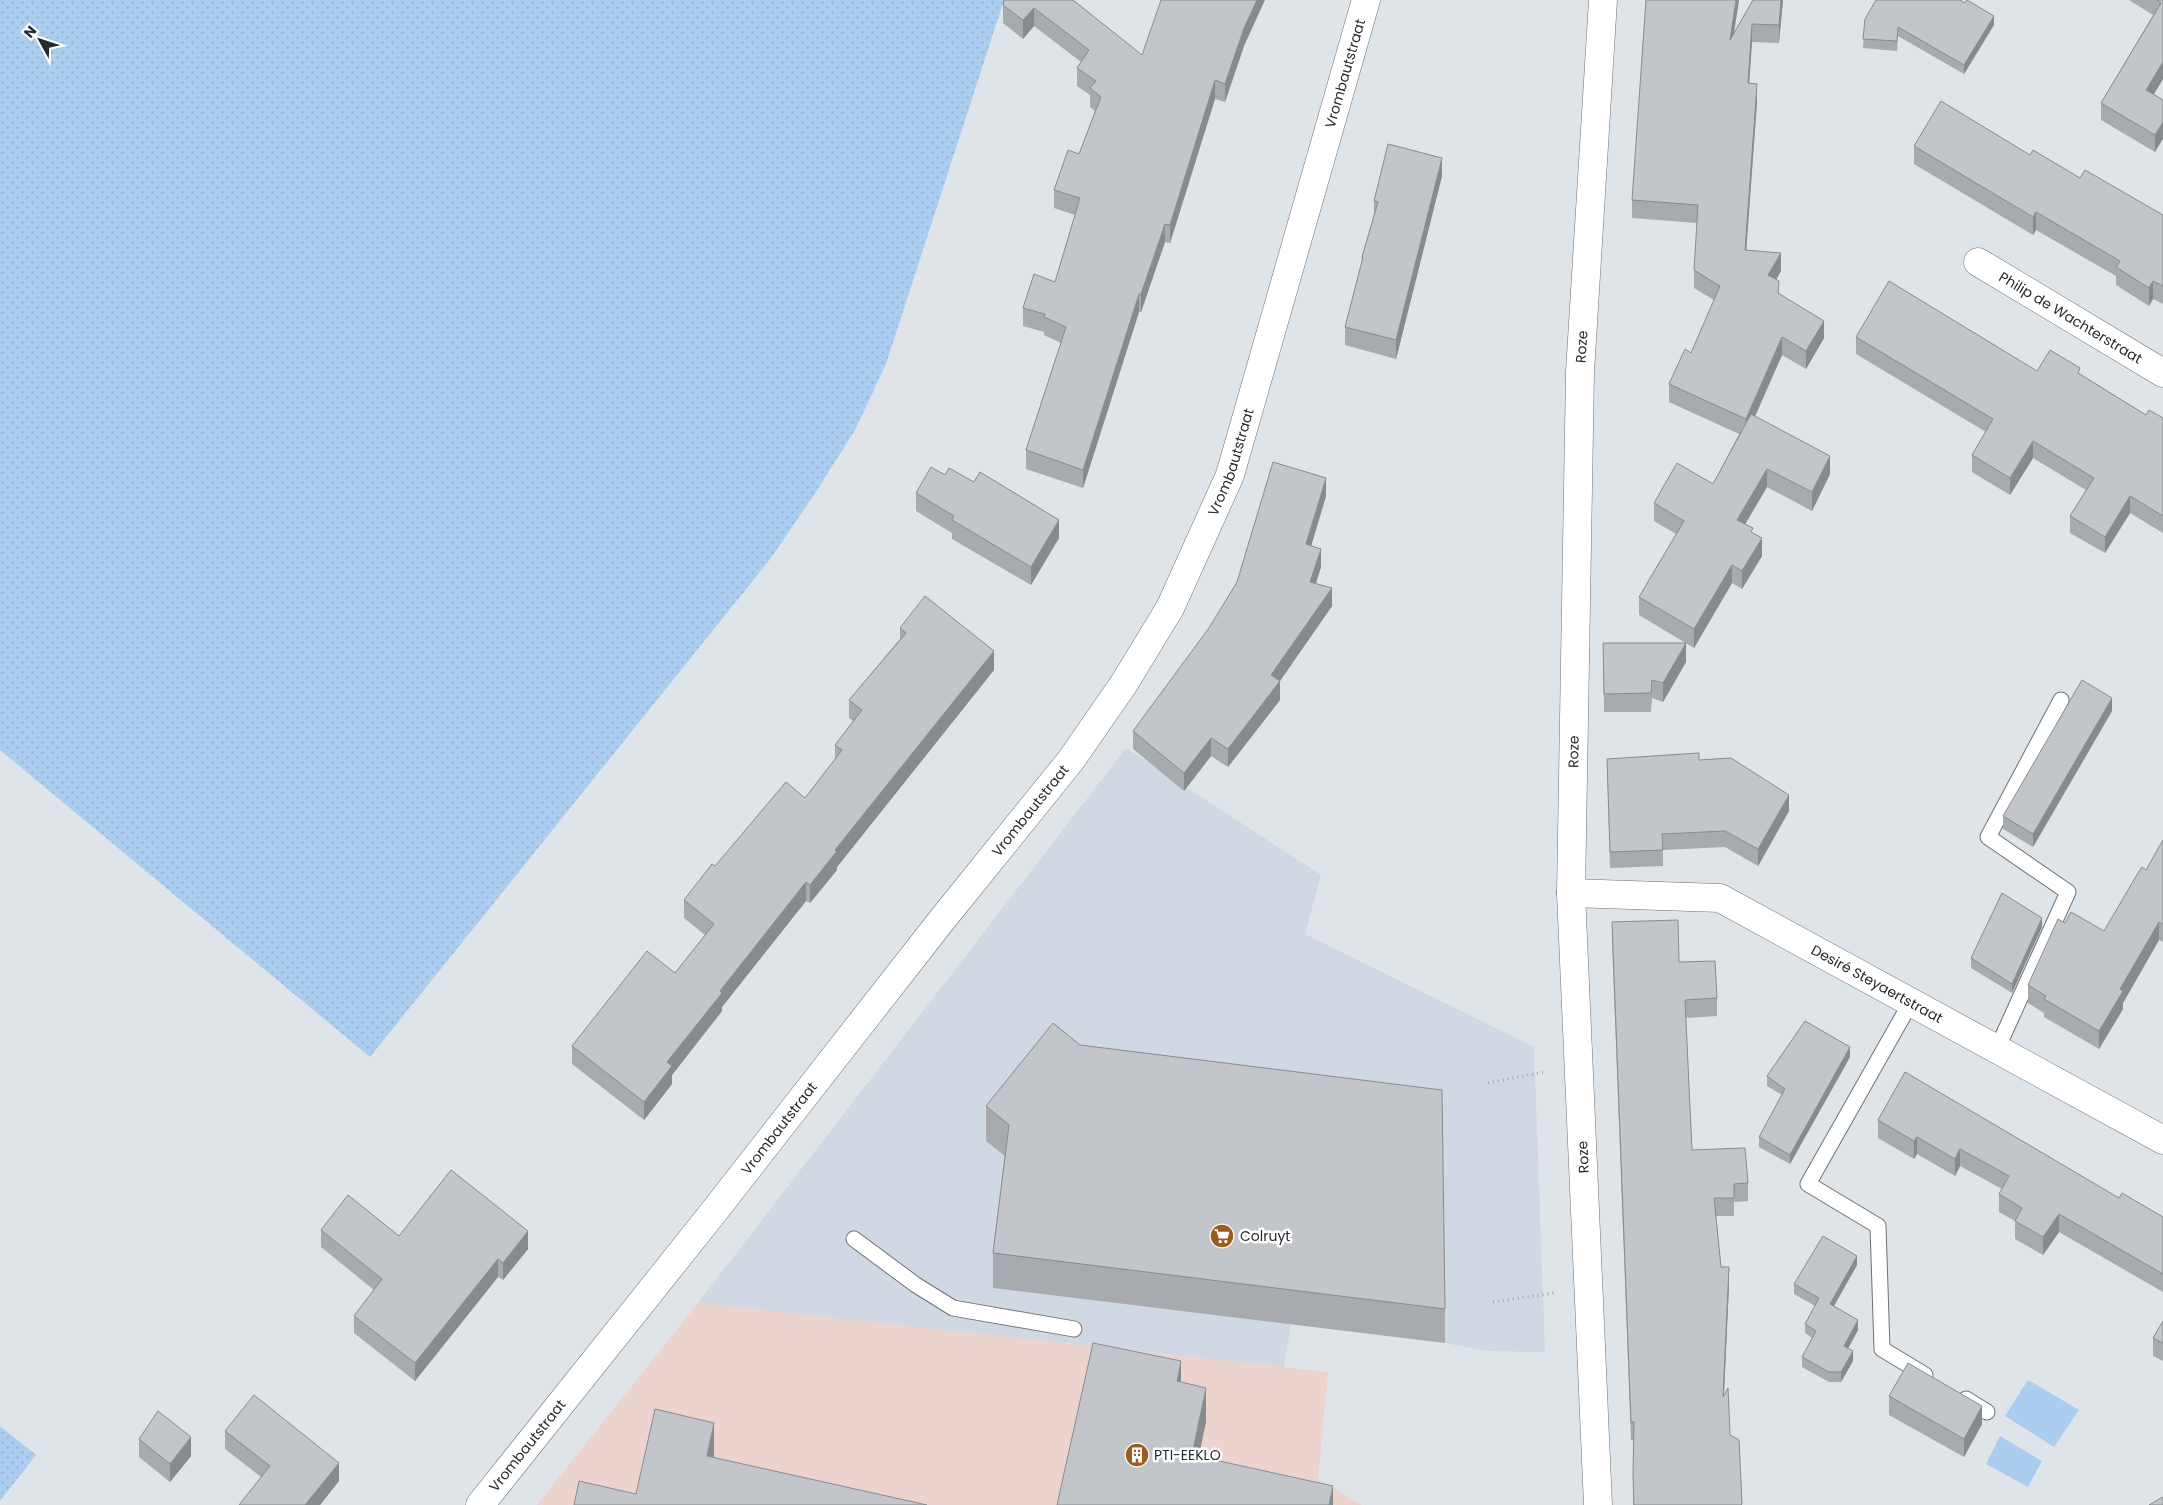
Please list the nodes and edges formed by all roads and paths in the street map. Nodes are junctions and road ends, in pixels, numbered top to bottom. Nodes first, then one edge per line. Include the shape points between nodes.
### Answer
1 (1366, 0) edge
2 (1603, 0) edge
3 (1978, 262) dead end
4 (2163, 373) edge
5 (2061, 700) dead end
6 (1571, 892) junction
7 (1911, 1002) junction
8 (1997, 1049) junction
9 (1579, 1065) junction
10 (1488, 1083) dead end
11 (2162, 1138) edge
12 (854, 1238) dead end
13 (1589, 1288) junction
14 (1493, 1302) dead end
15 (1074, 1329) dead end
16 (1938, 1383) edge
17 (1954, 1392) edge
18 (1986, 1412) dead end
19 (480, 1505) edge
20 (1598, 1505) edge

1 - 19 street, Vrombautstraat via 1230,475 1170,608 1072,760
2 - 6 street, Roze via 1580,372
3 - 4 street, Philip de Wachterstraat
5 - 8 lane via 1988,837 2068,892
6 - 7 street, Desiré Steyaertstraat via 1720,898
6 - 9 street, Roze
7 - 8 street, Desiré Steyaertstraat
7 - 16 lane via 1808,1184 1878,1226 1882,1349
8 - 11 street, Desiré Steyaertstraat
9 - 10 path
9 - 13 street, Roze
12 - 15 lane via 916,1285 953,1308
13 - 14 path
13 - 20 street, Roze
17 - 18 lane

